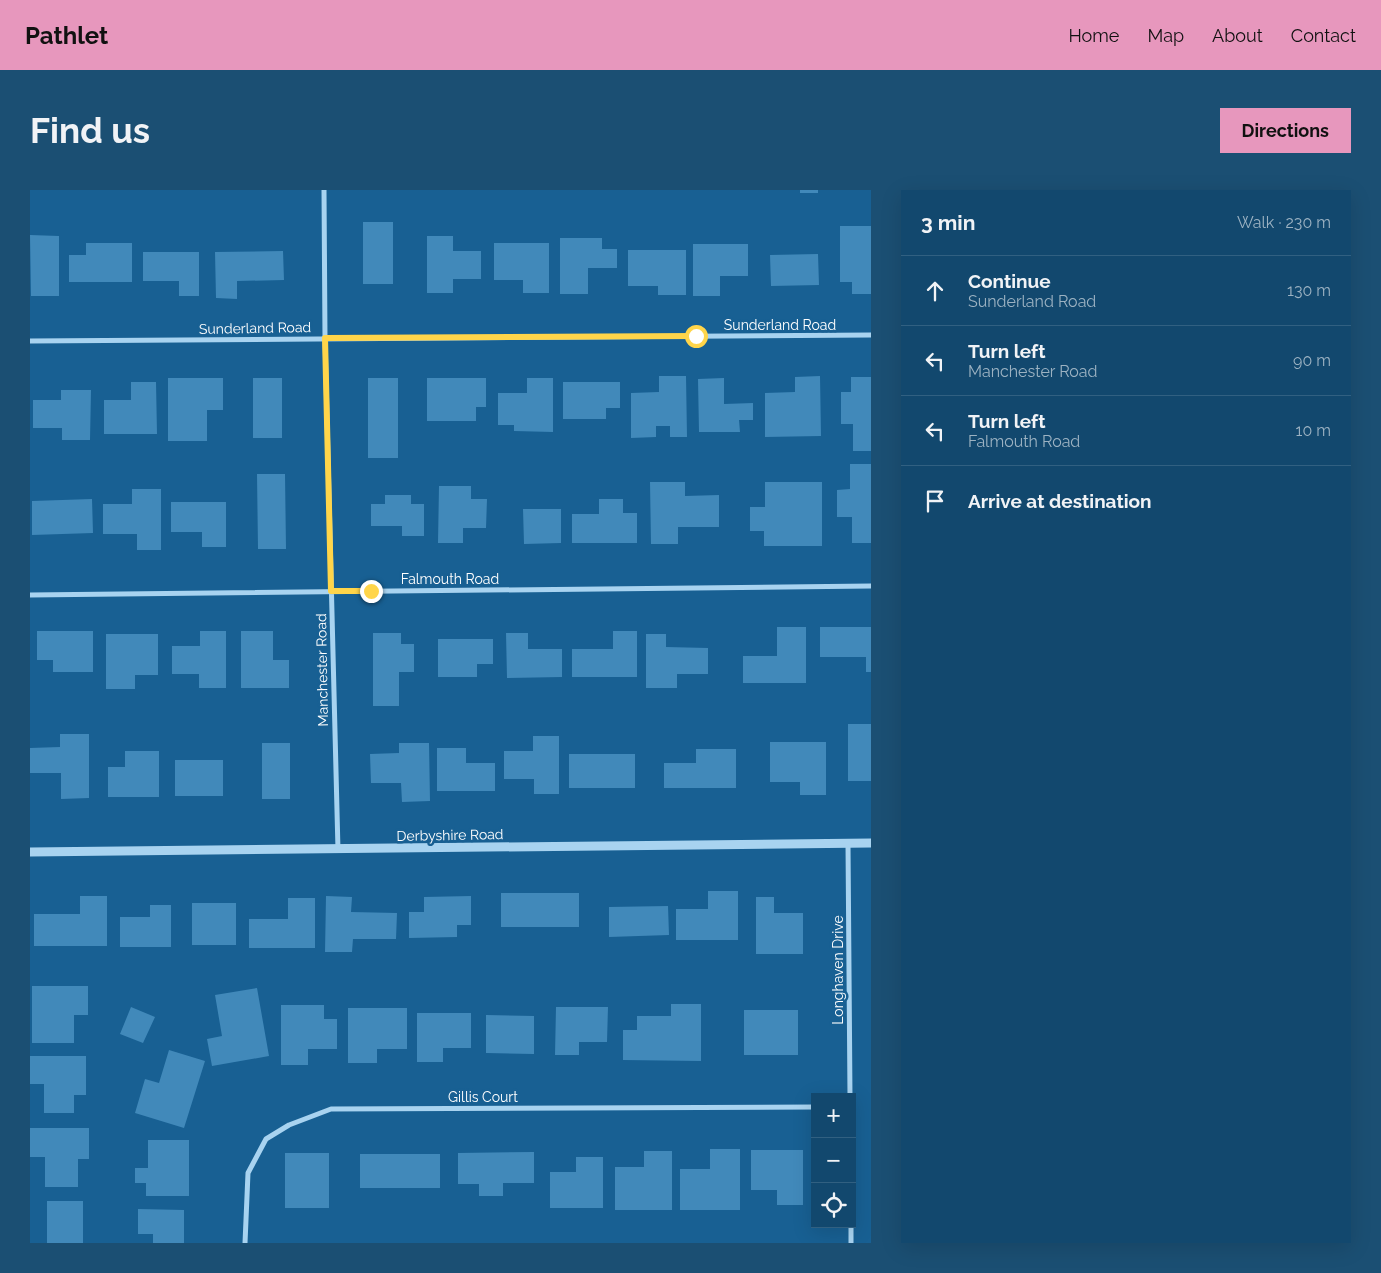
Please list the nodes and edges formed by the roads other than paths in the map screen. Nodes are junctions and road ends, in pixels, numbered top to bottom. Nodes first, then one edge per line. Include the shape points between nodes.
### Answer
1 (324, 190) edge
2 (871, 336) edge
3 (325, 338) junction
4 (30, 341) edge
5 (871, 586) edge
6 (331, 591) junction
7 (30, 595) edge
8 (848, 844) junction
9 (871, 844) edge
10 (338, 850) junction
11 (30, 852) edge
12 (850, 1093) edge
13 (811, 1107) edge
14 (851, 1228) edge
15 (245, 1243) edge
16 (851, 1243) edge

1 - 3 street, Manchester Road
2 - 3 street, Sunderland Road
3 - 4 street, Sunderland Road
3 - 6 street, Manchester Road
5 - 6 street, Falmouth Road
6 - 7 street, Falmouth Road
6 - 10 street, Manchester Road
8 - 9 street, Derbyshire Road
8 - 10 street, Derbyshire Road
8 - 12 street, Longhaven Drive
10 - 11 street, Derbyshire Road
13 - 15 street, Gillis Court via 331,1109 290,1125 266,1139 248,1173
14 - 16 street

